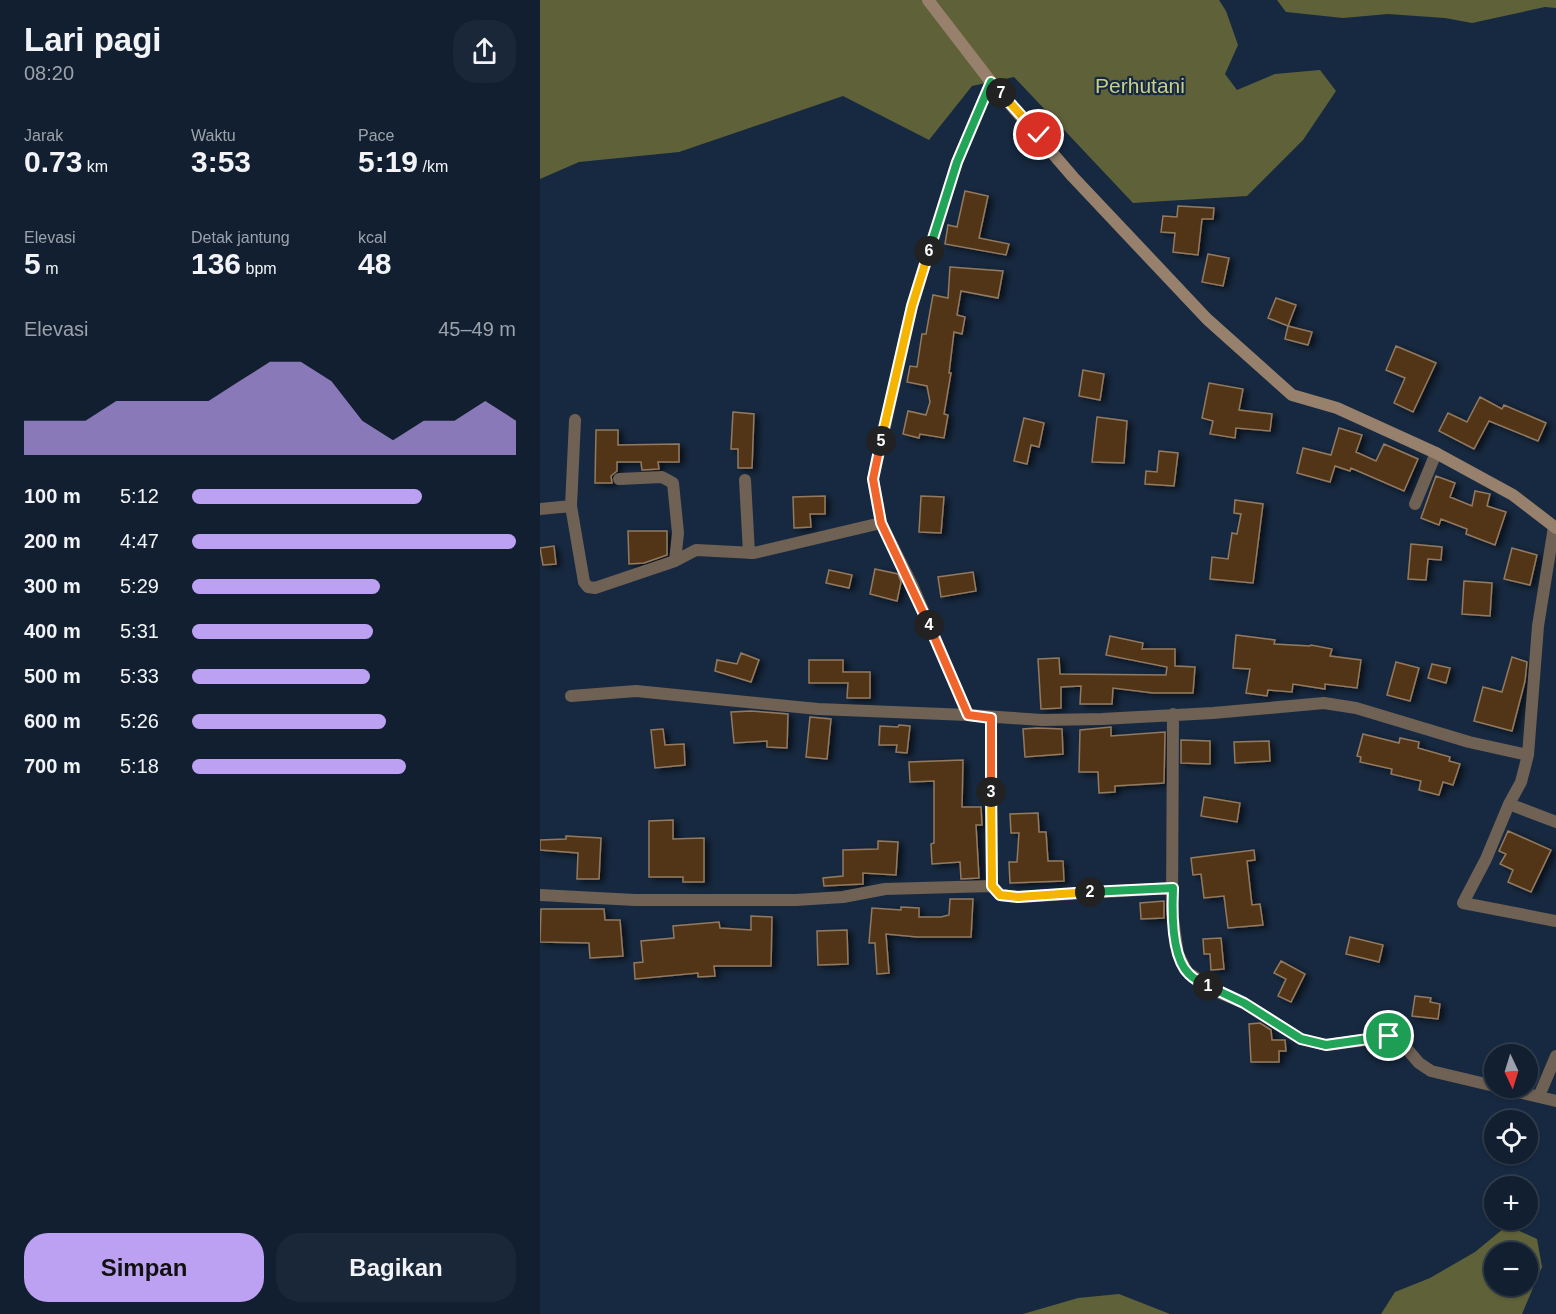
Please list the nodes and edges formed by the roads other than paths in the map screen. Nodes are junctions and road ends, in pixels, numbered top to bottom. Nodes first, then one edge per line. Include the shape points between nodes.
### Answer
1 (928, 0) edge
2 (991, 82) junction
3 (575, 420) dead end
4 (1436, 453) junction
5 (619, 479) dead end
6 (744, 480) dead end
7 (1415, 504) dead end
8 (571, 506) junction
9 (540, 508) edge
10 (881, 523) junction
11 (1555, 528) edge
12 (749, 554) junction
13 (675, 561) junction
14 (571, 696) dead end
15 (1173, 714) junction
16 (968, 715) junction
17 (991, 718) junction
18 (1528, 755) junction
19 (1509, 804) junction
20 (1556, 822) edge
21 (992, 886) junction
22 (1173, 888) junction
23 (540, 895) edge
24 (1556, 921) edge
25 (1556, 1056) edge
26 (1484, 1084) edge
27 (1539, 1096) joint
28 (1556, 1101) edge

1 - 2 street
2 - 4 street via 1073,177 1207,319 1292,395 1336,408
2 - 10 street via 957,162 912,306 873,479
3 - 8 street
4 - 7 street
4 - 11 street via 1514,495
5 - 13 street via 662,477 673,483 678,533
6 - 12 street
8 - 9 street
8 - 13 street via 584,582 588,586 595,588
10 - 12 street
10 - 16 street
11 - 18 street via 1538,626
12 - 13 street via 696,550
14 - 16 street via 636,692 818,709
15 - 17 street via 1102,719
15 - 18 street via 1324,703 1356,708 1469,742
15 - 22 street
16 - 17 street
17 - 21 street
18 - 19 street via 1521,782
19 - 20 street
19 - 24 street via 1462,903
21 - 22 street via 1000,895 1018,897
21 - 23 street via 885,889 796,900 635,900
22 - 26 street via 1178,954 1187,972 1197,980 1244,1003 1301,1039 1326,1045 1389,1036 1401,1042 1431,1071
25 - 27 street
27 - 28 street

